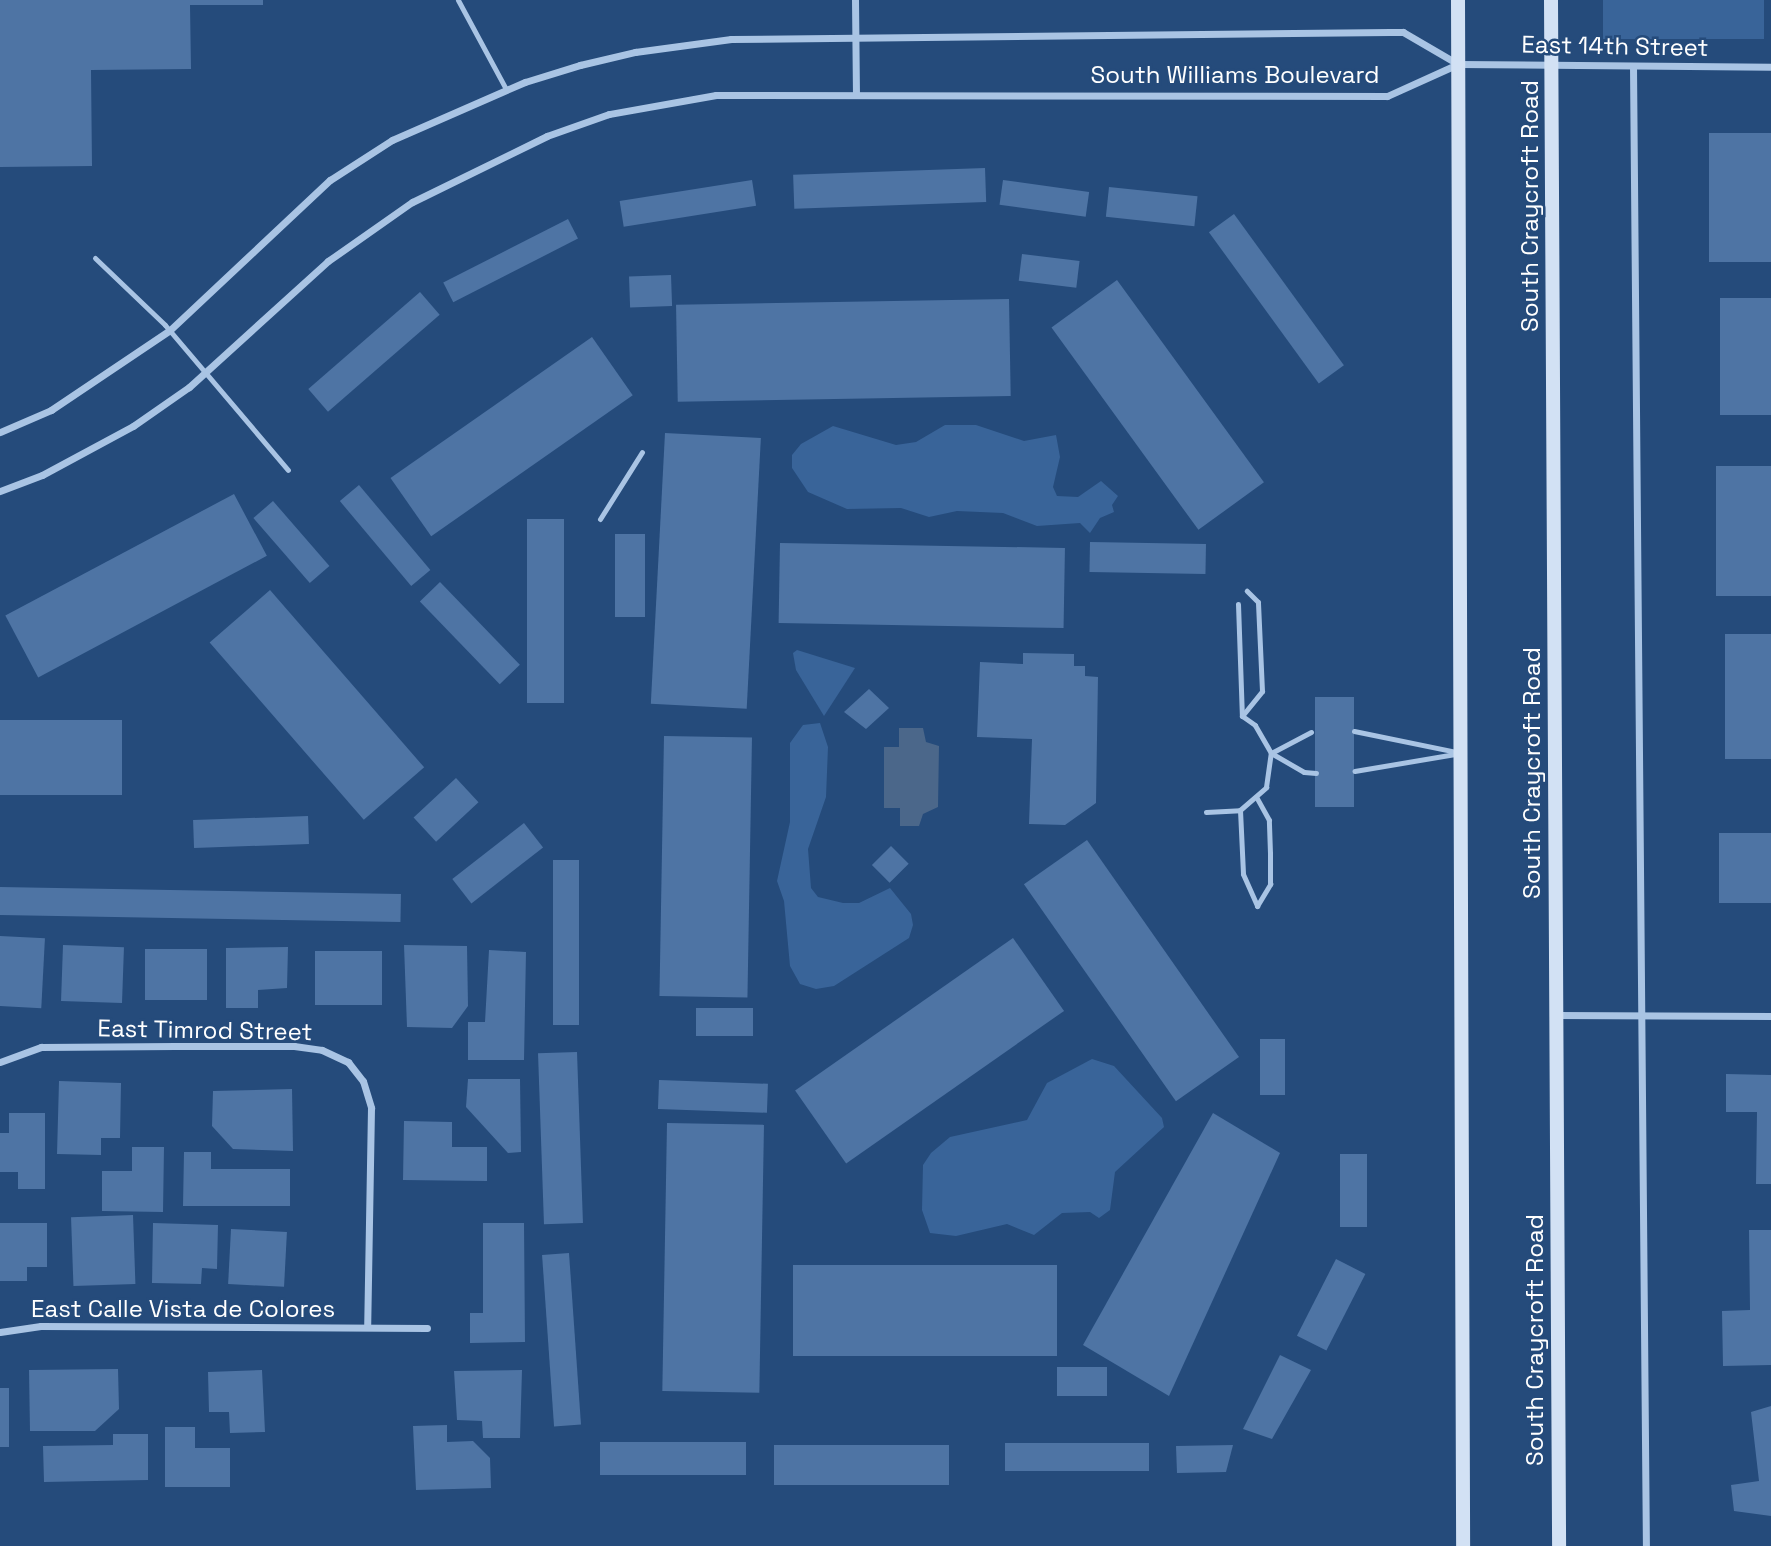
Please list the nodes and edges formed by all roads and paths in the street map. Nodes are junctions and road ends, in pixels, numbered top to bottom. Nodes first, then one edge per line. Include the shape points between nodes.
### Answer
1 (458, 0) edge
2 (855, 0) edge
3 (1458, 0) edge
4 (1551, 0) edge
5 (855, 36) junction
6 (1458, 64) junction
7 (1552, 65) junction
8 (1633, 66) junction
9 (1771, 67) edge
10 (506, 89) junction
11 (856, 95) junction
12 (95, 258) dead end
13 (170, 330) junction
14 (208, 373) junction
15 (0, 432) edge
16 (642, 452) dead end
17 (288, 470) dead end
18 (0, 491) edge
19 (600, 519) dead end
20 (1247, 591) dead end
21 (1238, 604) dead end
22 (1242, 716) junction
23 (1354, 731) dead end
24 (1311, 732) dead end
25 (1271, 753) junction
26 (1461, 753) junction
27 (1355, 771) dead end
28 (1316, 773) dead end
29 (1257, 798) junction
30 (1240, 810) junction
31 (1206, 812) dead end
32 (1556, 1015) junction
33 (1641, 1016) junction
34 (1771, 1016) edge
35 (0, 1062) edge
36 (368, 1327) junction
37 (427, 1328) dead end
38 (0, 1332) edge
39 (1463, 1546) edge
40 (1559, 1546) edge
41 (1646, 1546) edge

1 - 10 lane
2 - 5 street
3 - 6 main road
4 - 7 main road, South Craycroft Road
5 - 6 street, South Williams Boulevard via 1403,32
5 - 10 street, South Williams Boulevard via 693,43 580,65
5 - 11 street
6 - 7 street, East 14th Street
6 - 11 street, South Williams Boulevard via 1387,96
6 - 26 main road
7 - 8 street, East 14th Street
7 - 32 main road, South Craycroft Road
8 - 9 street, East 14th Street
8 - 33 street
10 - 13 street, South Williams Boulevard via 392,140 330,180
11 - 14 street, South Williams Boulevard via 716,95 609,114 547,136 412,202 355,241
12 - 13 lane
13 - 14 lane
13 - 15 street, South Williams Boulevard via 51,410
14 - 17 lane
14 - 18 street, South Williams Boulevard via 133,426 42,475
16 - 19 lane
20 - 22 lane via 1258,602 1262,691
21 - 22 lane
22 - 25 lane via 1255,725
23 - 26 lane
24 - 25 lane
25 - 28 lane via 1304,772
25 - 29 lane via 1271,771
26 - 27 lane
26 - 39 main road
29 - 30 lane
29 - 30 lane via 1269,820 1270,884 1257,906 1243,874
30 - 31 lane
32 - 33 street
32 - 40 main road, South Craycroft Road
33 - 34 street
33 - 41 street
35 - 36 street, East Timrod Street via 41,1047 148,1046 294,1046 321,1050 348,1062 363,1081 371,1108
36 - 37 street, East Calle Vista de Colores
36 - 38 street, East Calle Vista de Colores via 41,1326

